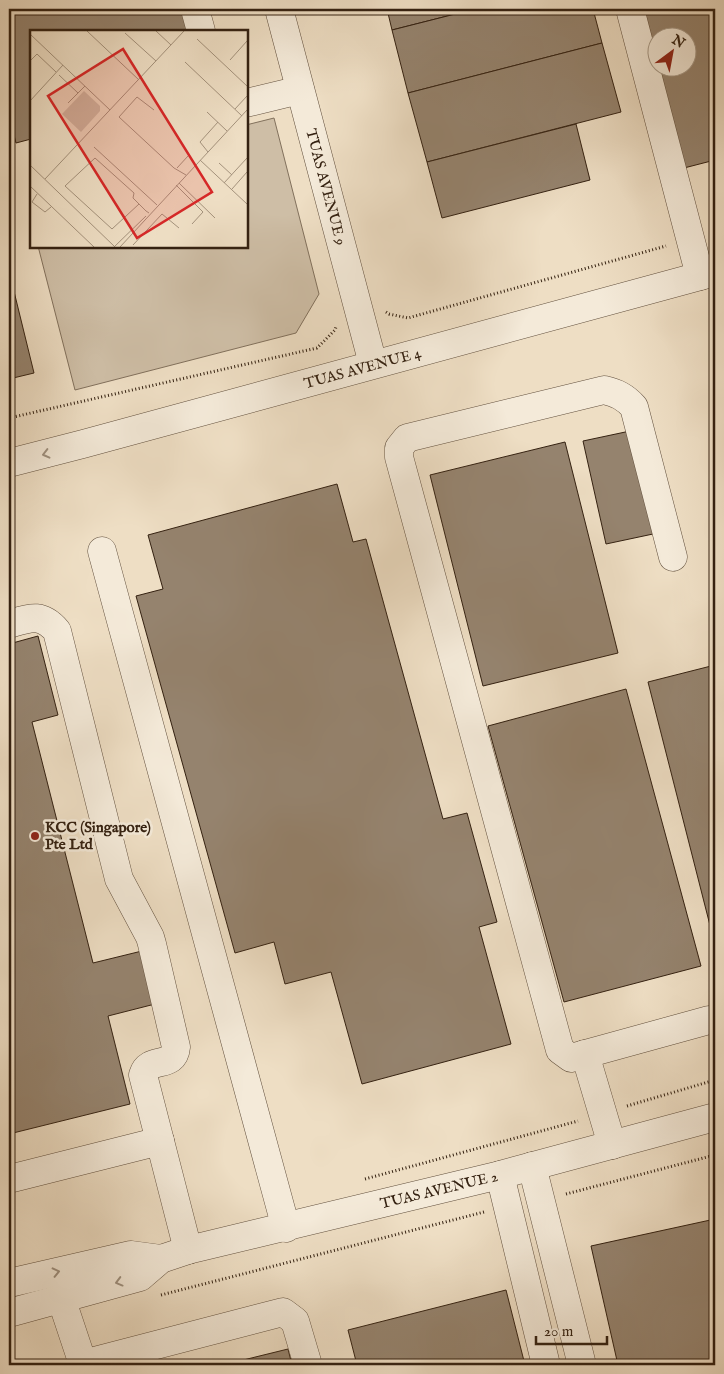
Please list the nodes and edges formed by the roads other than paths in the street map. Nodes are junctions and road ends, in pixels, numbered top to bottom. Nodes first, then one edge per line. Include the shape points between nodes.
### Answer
1 (195, 9) edge
2 (279, 9) edge
3 (630, 9) edge
4 (201, 30) edge
5 (300, 90) junction
6 (248, 103) edge
7 (708, 274) edge
8 (373, 364) junction
9 (9, 463) edge
10 (102, 551) dead end
11 (672, 557) dead end
12 (9, 624) edge
13 (709, 1020) dead end
14 (585, 1054) junction
15 (715, 1117) edge
16 (160, 1141) junction
17 (612, 1145) junction
18 (532, 1166) junction
19 (500, 1174) junction
20 (9, 1178) edge
21 (286, 1228) junction
22 (188, 1250) junction
23 (160, 1259) junction
24 (9, 1283) edge
25 (61, 1298) junction
26 (9, 1313) edge
27 (81, 1365) edge
28 (308, 1365) edge
29 (546, 1365) edge
30 (582, 1365) edge

1 - 4 street
2 - 5 street, TUAS AVENUE 9
3 - 7 street via 690,240
5 - 6 street
5 - 8 street, TUAS AVENUE 9
7 - 8 street, TUAS AVENUE 4
8 -> 9 street, TUAS AVENUE 4
10 - 21 street
11 - 14 street via 634,407 616,393 604,390 407,438 399,448 558,1045 570,1058
12 - 16 street via 34,617 52,624 57,630 119,879 150,937 176,1047 172,1058 149,1065 142,1075
13 - 14 street
14 - 17 street
15 - 17 street, TUAS AVENUE 2
16 - 20 street
16 - 22 street
17 - 18 street, TUAS AVENUE 2
18 - 19 street, TUAS AVENUE 2
18 - 30 street
19 - 21 street, TUAS AVENUE 2
19 - 29 street
21 - 22 street, TUAS AVENUE 2
22 - 23 street, TUAS AVENUE 2
24 -> 23 street, TUAS AVENUE 2 via 131,1255
23 -> 25 street, TUAS AVENUE 2 via 140,1277
25 - 26 street, TUAS AVENUE 2
25 - 27 street
27 - 28 street via 284,1312 295,1321

